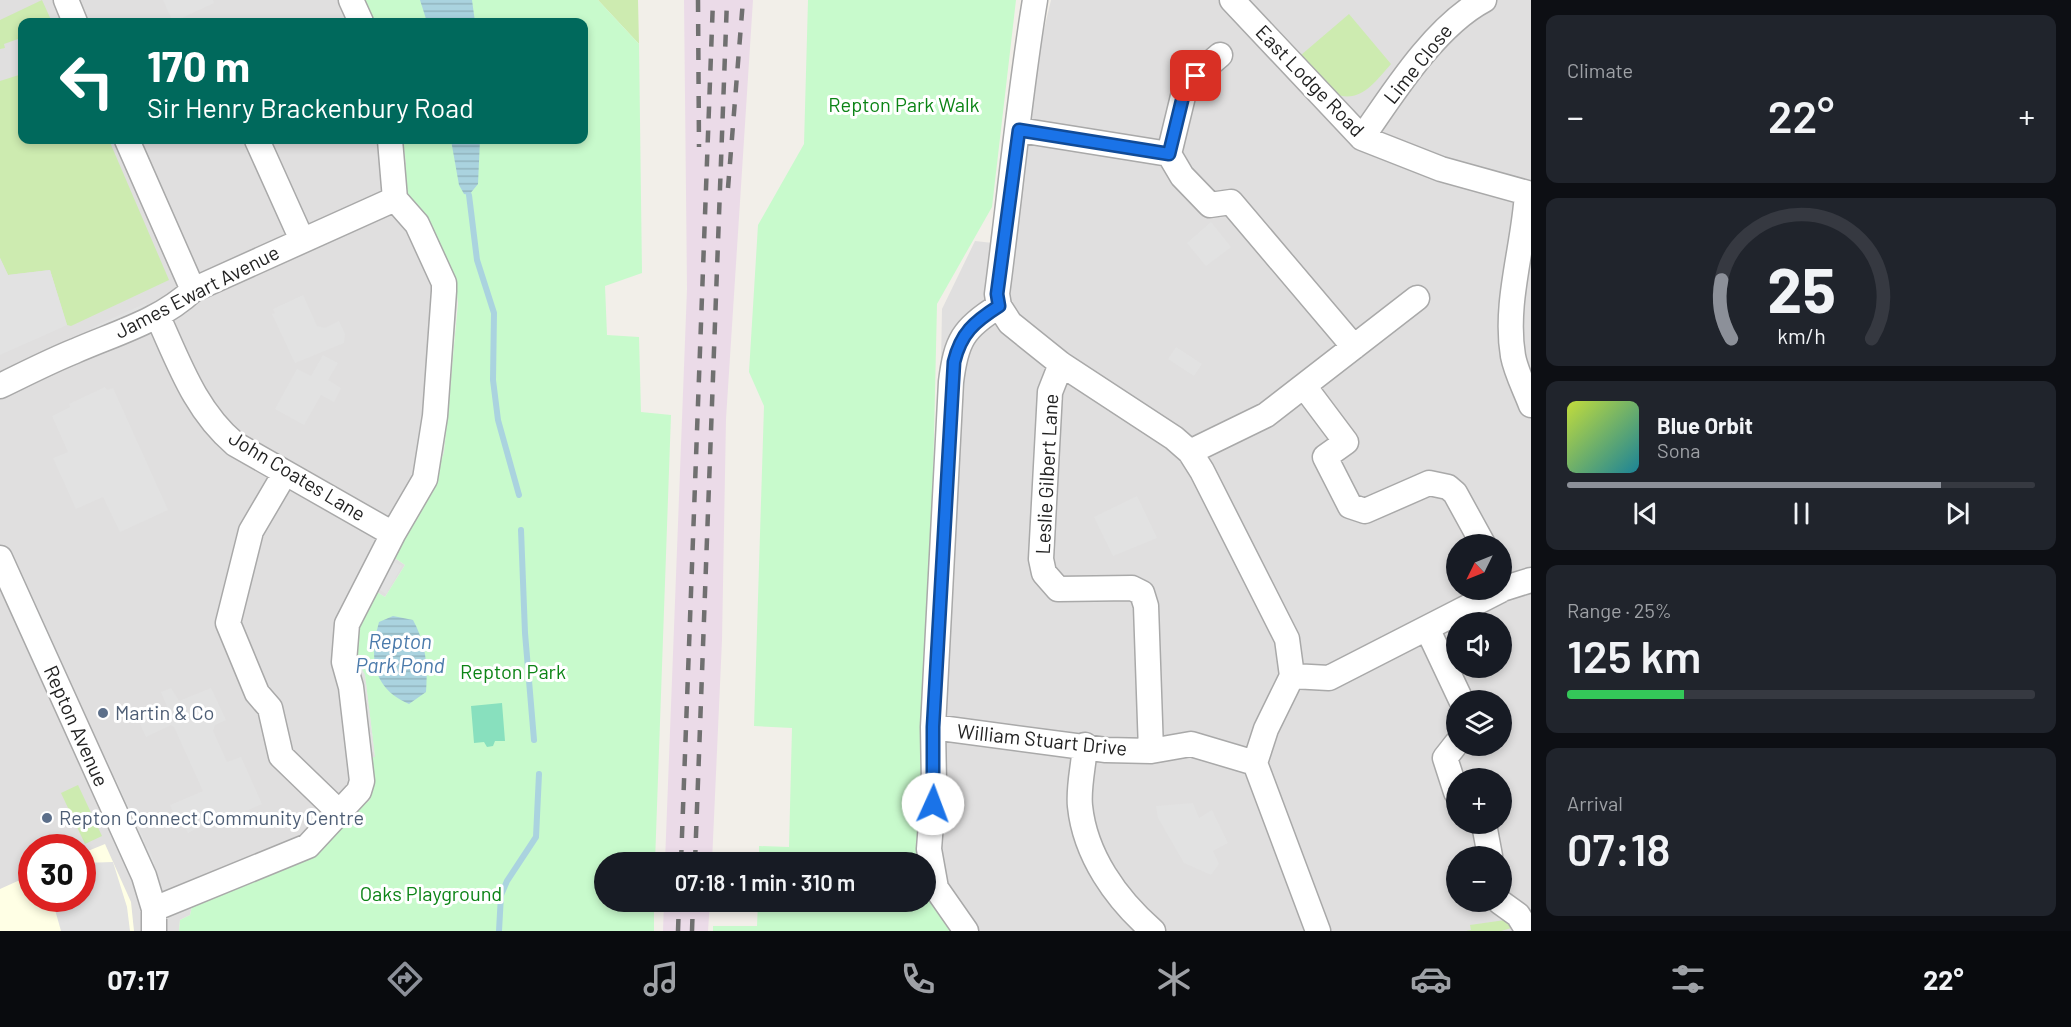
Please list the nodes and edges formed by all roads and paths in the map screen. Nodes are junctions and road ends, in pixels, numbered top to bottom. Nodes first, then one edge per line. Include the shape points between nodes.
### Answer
1 (66, 0) edge
2 (351, 0) edge
3 (1035, 0) edge
4 (1232, 0) edge
5 (1484, 0) edge
6 (73, 18) edge
7 (359, 18) edge
8 (1220, 55) dead end
9 (1019, 130) junction
10 (1362, 138) junction
11 (129, 144) edge
12 (259, 144) edge
13 (390, 144) edge
14 (1169, 154) junction
15 (1529, 194) edge
16 (395, 199) junction
17 (302, 240) junction
18 (193, 290) junction
19 (1417, 298) dead end
20 (999, 306) junction
21 (158, 317) junction
22 (1354, 347) junction
23 (1061, 364) junction
24 (0, 386) edge
25 (1304, 386) junction
26 (1531, 405) edge
27 (1190, 452) junction
28 (285, 472) junction
29 (393, 534) junction
30 (1478, 534) edge
31 (3, 571) edge
32 (1531, 580) edge
33 (1512, 584) edge
34 (1477, 600) edge
35 (1427, 628) junction
36 (1292, 676) junction
37 (1456, 690) edge
38 (933, 727) junction
39 (1085, 746) junction
40 (1151, 751) junction
41 (1255, 764) junction
42 (340, 813) junction
43 (154, 920) edge
44 (966, 931) edge
45 (1153, 931) edge
46 (1317, 931) edge

1 - 6 street
2 - 7 street
3 - 9 street via 1021,86
4 - 10 street, East Lodge Road
5 - 10 street, Lime Close via 1461,13 1403,78
8 - 14 street via 1186,84
9 - 14 street
9 - 20 street via 997,294
10 - 15 street, East Lodge Road via 1441,169
11 - 18 street
12 - 17 street
13 - 16 street
14 - 22 street via 1182,176 1210,206 1231,202
15 - 26 street via 1511,333 1514,358
16 - 17 street, James Ewart Avenue
16 - 29 street via 417,224 444,291 430,459 425,479
17 - 18 street, James Ewart Avenue
18 - 21 street, James Ewart Avenue
19 - 22 street
20 - 23 street via 1010,323
20 - 38 street via 965,332 954,362
21 - 24 street, James Ewart Avenue
21 - 28 street, John Coates Lane via 191,390 208,417 235,444
22 - 25 street
23 - 27 street via 1165,431
23 - 40 street, Leslie Gilbert Lane via 1050,392 1041,559 1044,573 1058,589 1132,588 1142,594 1146,606
25 - 27 street via 1266,415
25 - 30 street via 1346,442 1325,458 1350,506 1365,511 1428,483 1448,487
27 - 36 street via 1287,639
28 - 29 street, John Coates Lane
28 - 42 street via 251,531 228,623 257,693 270,708 281,756
29 - 42 street via 347,624 344,662 351,687 362,781 359,791
31 - 43 street, Repton Avenue via 142,870
32 - 33 street
34 - 35 street
35 - 36 street via 1329,678
35 - 37 street
36 - 41 street via 1266,729
38 - 39 street, William Stuart Drive
38 - 44 street via 929,849 936,888
39 - 40 street, William Stuart Drive
39 - 45 street via 1080,804 1088,839 1118,896
40 - 41 street, William Stuart Drive via 1191,744
41 - 46 street
42 - 43 street via 308,846

